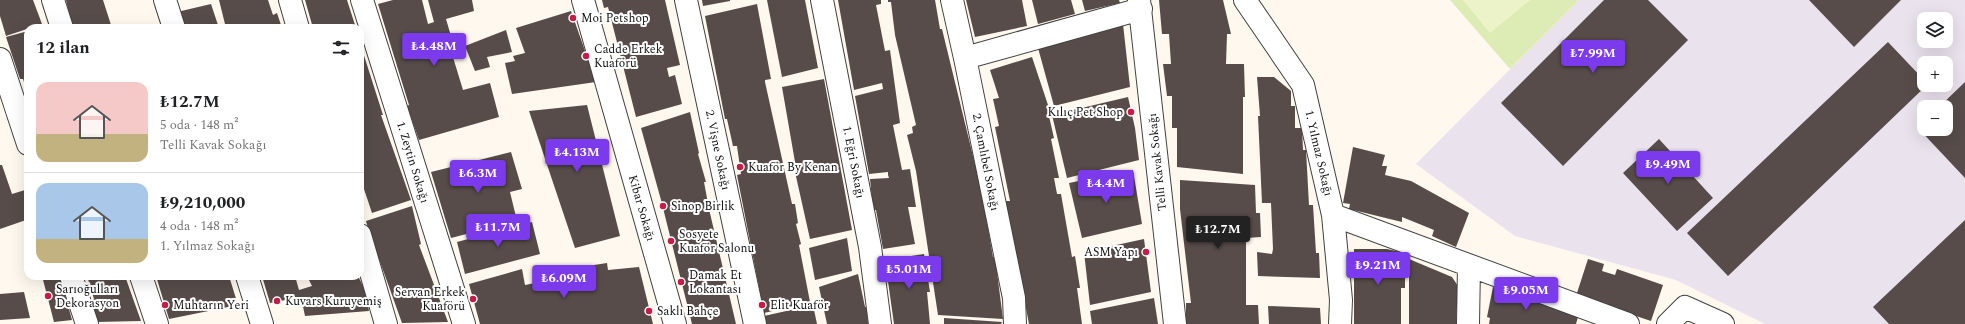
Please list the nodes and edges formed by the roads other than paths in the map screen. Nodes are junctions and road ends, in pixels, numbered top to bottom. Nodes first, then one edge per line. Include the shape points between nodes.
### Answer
1 (53, 0) edge
2 (165, 0) edge
3 (290, 0) edge
4 (362, 0) edge
5 (583, 0) edge
6 (686, 0) edge
7 (822, 0) edge
8 (952, 0) edge
9 (1245, 0) edge
10 (1140, 4) edge
11 (61, 24) edge
12 (173, 24) edge
13 (297, 24) edge
14 (965, 58) junction
15 (0, 59) edge
16 (24, 132) edge
17 (1333, 215) junction
18 (364, 249) edge
19 (1469, 266) junction
20 (72, 280) edge
21 (142, 280) edge
22 (249, 280) edge
23 (1593, 317) edge
24 (87, 324) edge
25 (157, 324) edge
26 (262, 324) edge
27 (386, 324) edge
28 (464, 324) edge
29 (675, 324) edge
30 (755, 324) edge
31 (880, 324) edge
32 (1015, 324) edge
33 (1175, 324) edge
34 (1340, 324) edge
35 (1468, 324) edge
36 (1628, 324) edge
37 (1668, 324) edge
38 (1723, 324) edge

1 - 11 street
2 - 12 street
3 - 13 street
4 - 28 street, 1. Zeytin Sokağı
5 - 29 street, Kibar Sokağı
6 - 30 street, 2. Vişne Sokağı
7 - 31 street, 1. Eğri Sokağı via 870,247
8 - 14 street, 2. Çamlıbel Sokağı
9 - 17 street, 1. Yılmaz Sokağı via 1303,85
10 - 14 street
10 - 33 street, Telli Kavak Sokağı
14 - 32 street, 2. Çamlıbel Sokağı via 1014,298
15 - 16 street
17 - 19 street
17 - 34 street, 1. Yılmaz Sokağı via 1341,300
18 - 27 street
19 - 23 street
19 - 35 street
20 - 24 street
21 - 25 street
22 - 26 street
23 - 36 street
37 - 38 street via 1685,307

